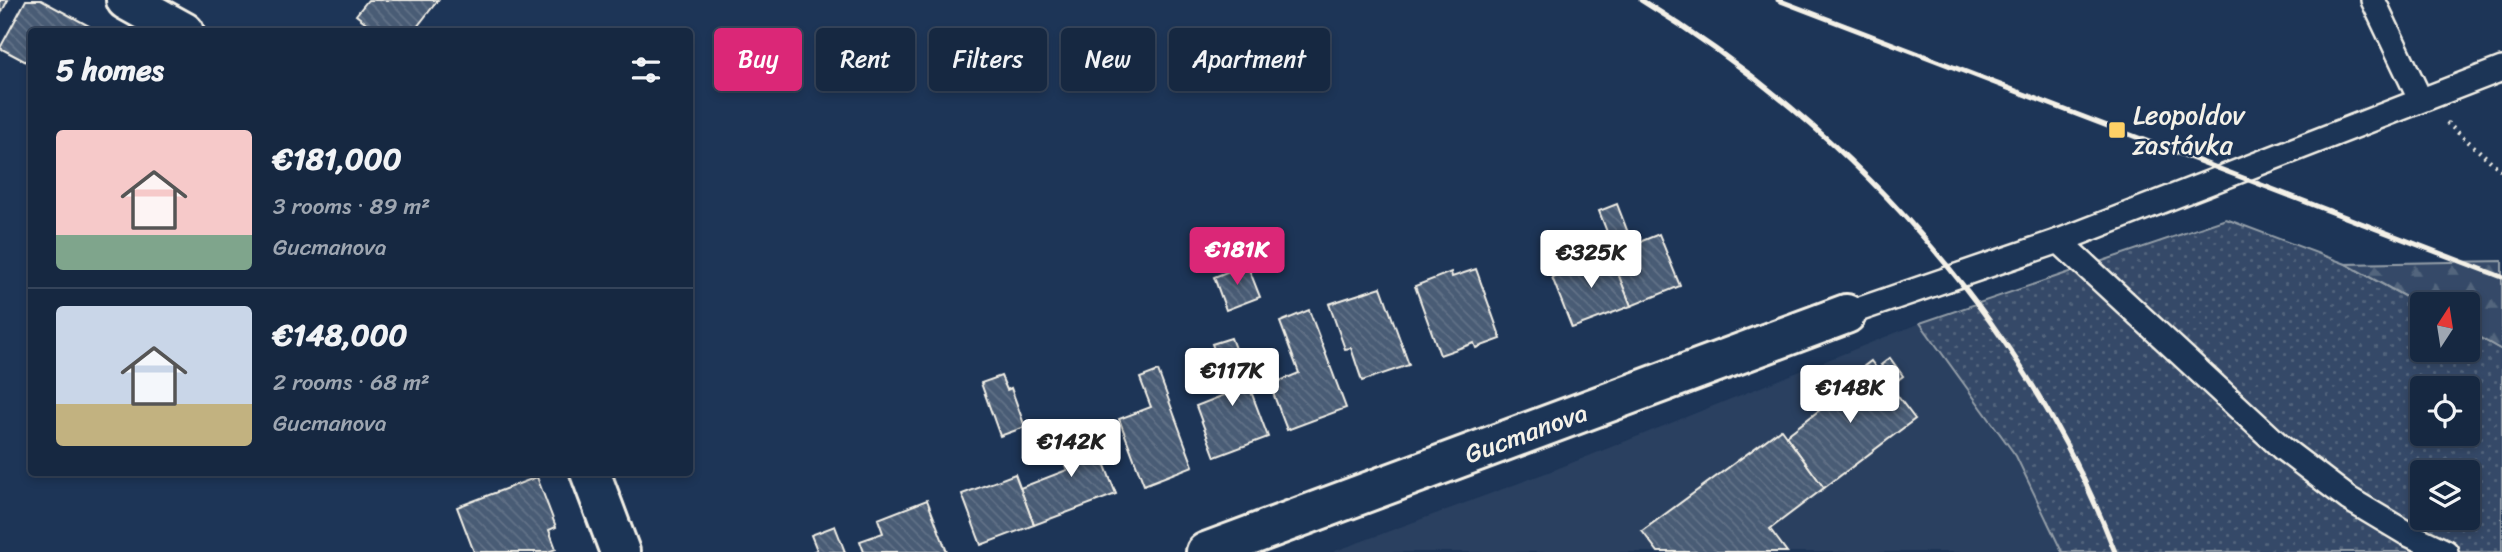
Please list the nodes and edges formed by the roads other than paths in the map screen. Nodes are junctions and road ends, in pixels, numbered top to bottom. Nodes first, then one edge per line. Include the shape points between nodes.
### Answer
1 (126, 0) edge
2 (2373, 0) edge
3 (177, 28) edge
4 (2502, 69) edge
5 (2420, 99) junction
6 (2059, 241) junction
7 (1846, 314) joint
8 (592, 476) edge
9 (620, 552) edge
10 (1206, 552) edge
11 (2446, 552) edge

1 - 3 street
2 - 5 lane
4 - 5 lane
5 - 6 lane
6 - 7 lane
6 - 11 lane via 2282,448 2349,499
7 - 10 street, Gucmanova
8 - 9 street

